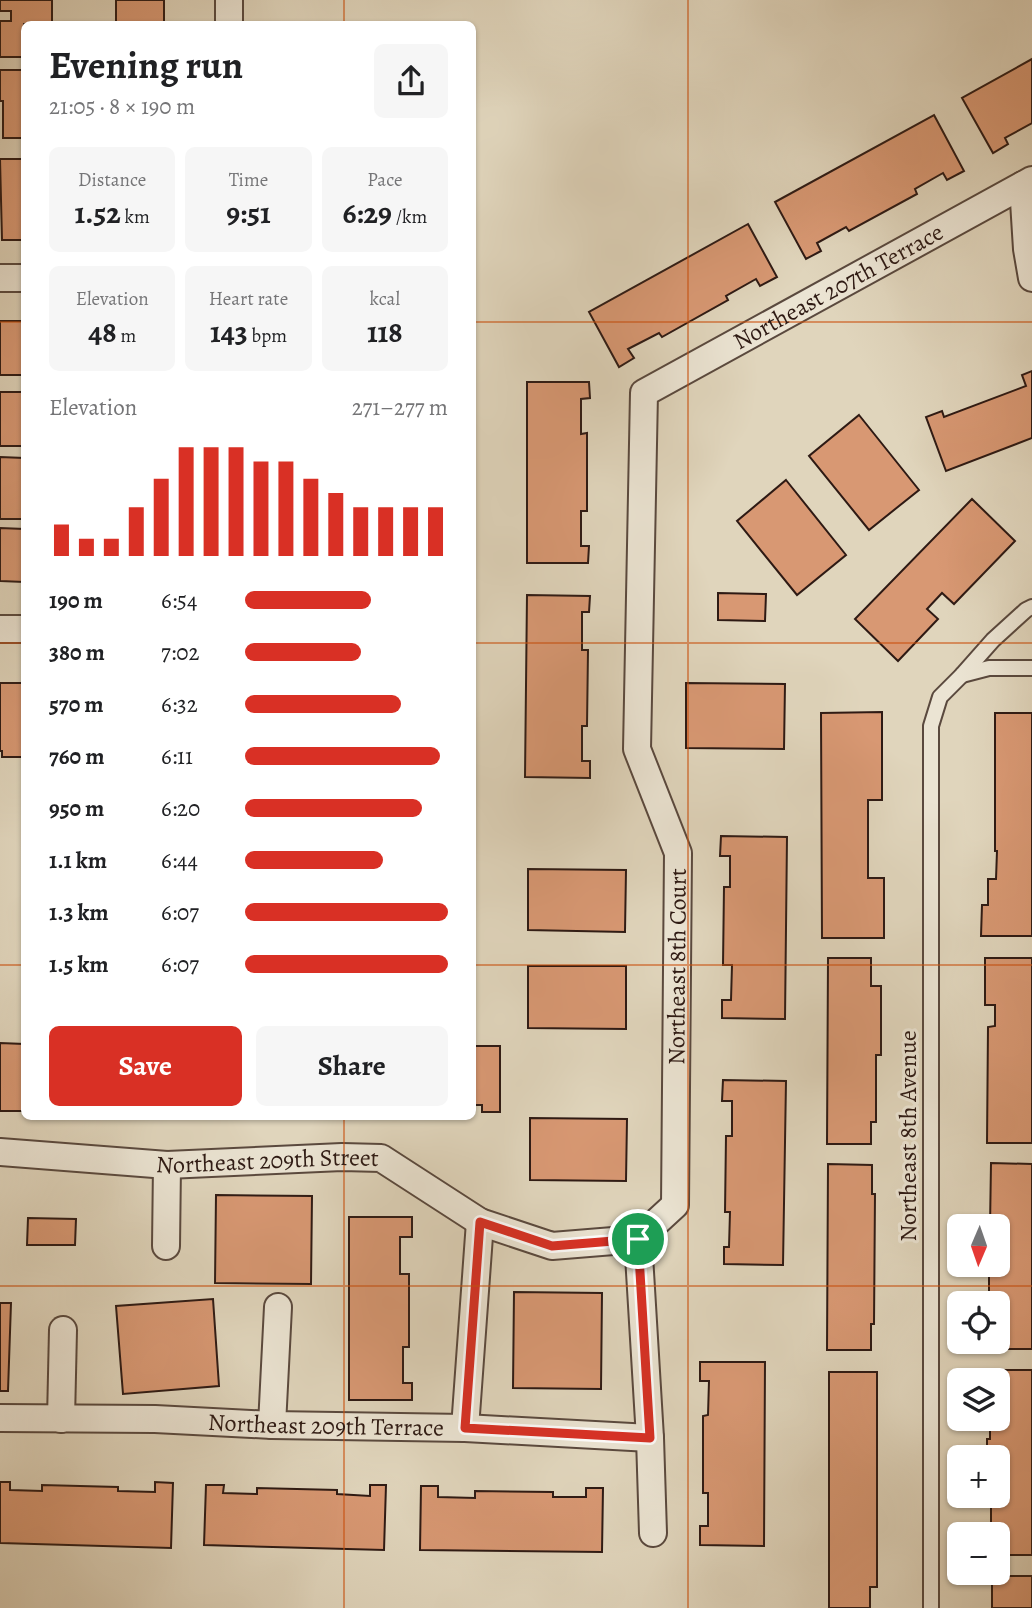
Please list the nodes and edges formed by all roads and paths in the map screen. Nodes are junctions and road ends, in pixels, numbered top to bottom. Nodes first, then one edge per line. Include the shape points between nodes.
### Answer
1 (229, 0) edge
2 (229, 21) edge
3 (1027, 183) edge
4 (0, 278) edge
5 (21, 278) edge
6 (1032, 278) edge
7 (644, 393) joint
8 (1032, 607) edge
9 (0, 629) edge
10 (21, 629) edge
11 (1032, 668) edge
12 (962, 676) junction
13 (0, 1152) edge
14 (167, 1165) junction
15 (480, 1222) junction
16 (638, 1239) junction
17 (166, 1246) dead end
18 (278, 1307) dead end
19 (63, 1330) dead end
20 (0, 1419) edge
21 (61, 1419) junction
22 (272, 1425) junction
23 (465, 1428) junction
24 (650, 1438) junction
25 (653, 1533) dead end
26 (932, 1608) edge

1 - 2 street
3 - 6 street
3 - 7 street, Northeast 207th Terrace
4 - 5 street
7 - 16 street, Northeast 8th Court via 637,749 678,853 675,1205
8 - 12 lane, Northeast 8th Avenue via 993,640
9 - 10 street
11 - 12 lane via 989,668
12 - 26 lane, Northeast 8th Avenue via 940,697 931,726
13 - 14 street, Northeast 209th Street
14 - 15 street, Northeast 209th Street via 381,1158
14 - 17 street
15 - 16 street, Northeast 209th Street via 552,1246
15 - 23 street
16 - 24 street
18 - 22 street
19 - 21 street
20 - 21 street, Northeast 209th Terrace
21 - 22 street, Northeast 209th Terrace
22 - 23 street, Northeast 209th Terrace
23 - 24 street, Northeast 209th Terrace
24 - 25 street

